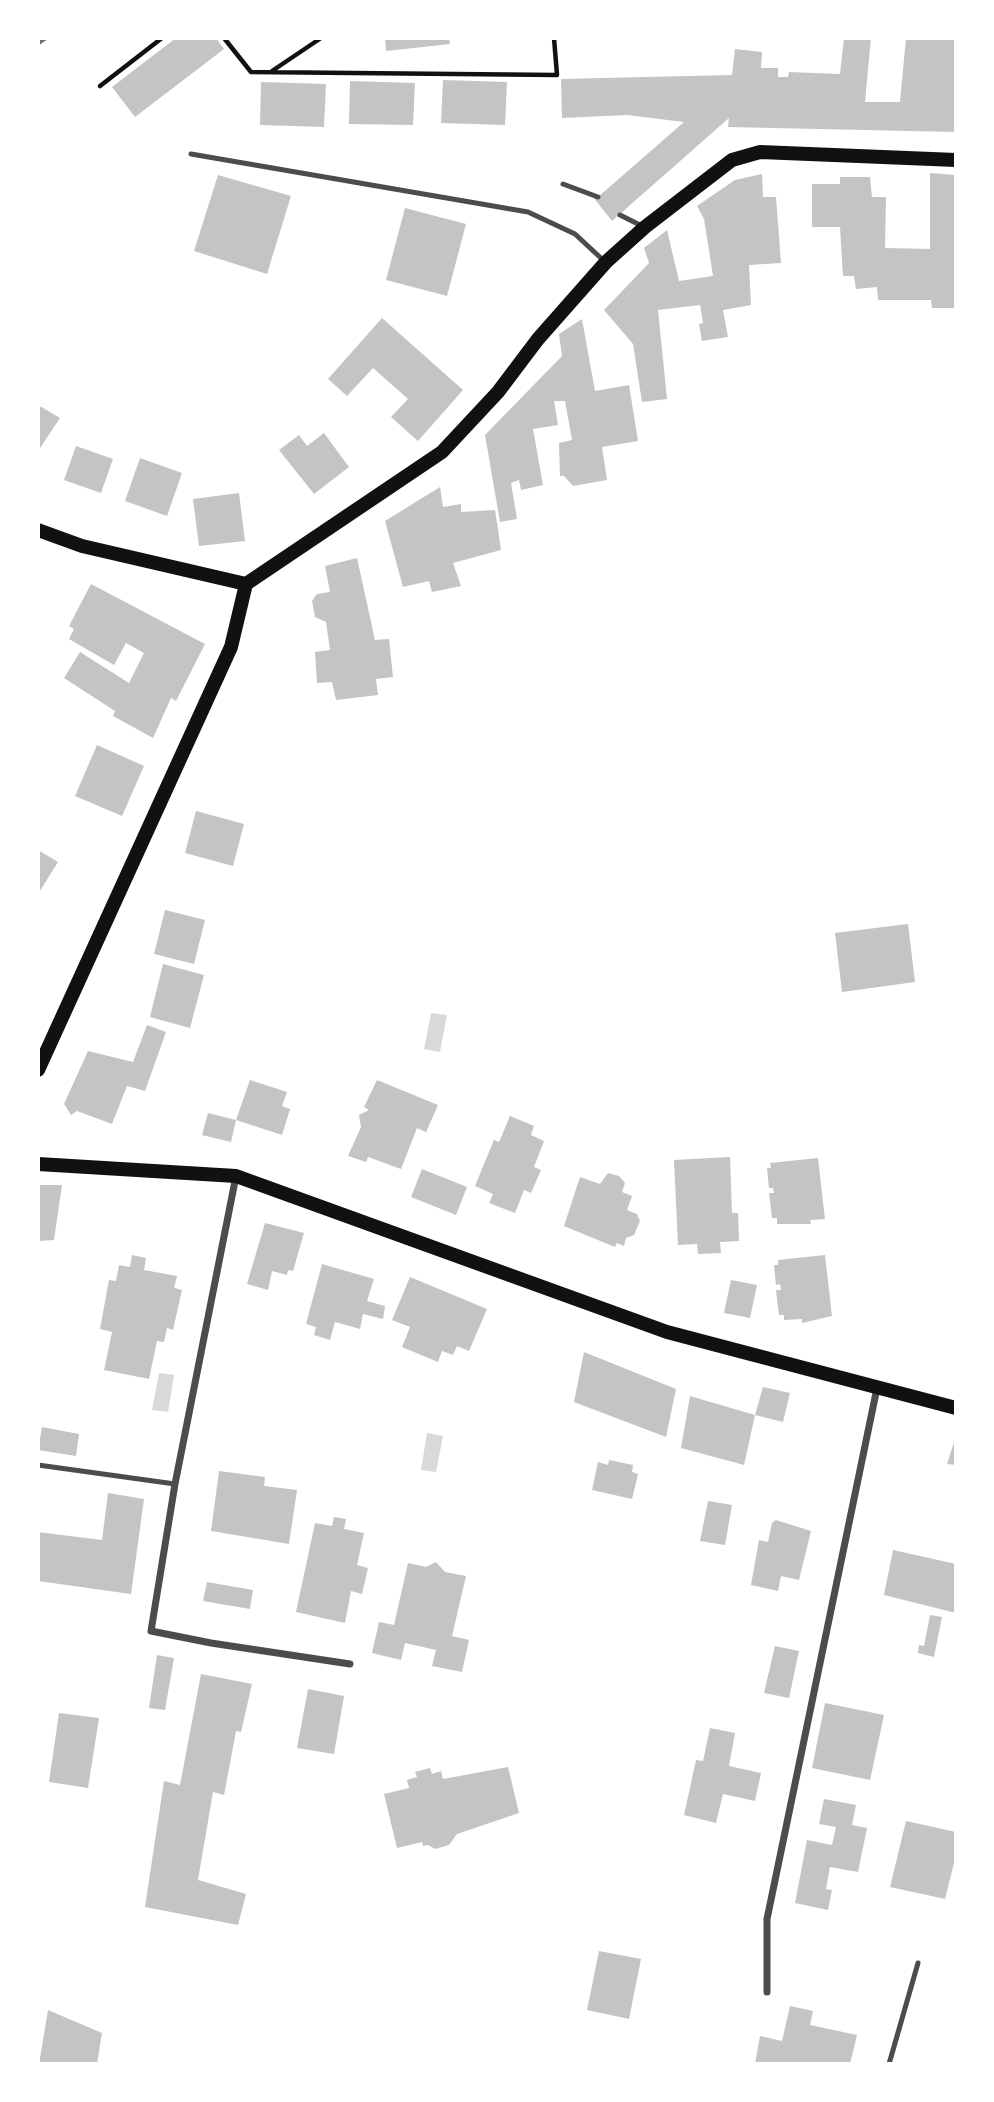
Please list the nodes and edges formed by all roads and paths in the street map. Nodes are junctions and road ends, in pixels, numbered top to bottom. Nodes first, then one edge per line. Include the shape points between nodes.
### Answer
1 (162, 38) edge
2 (224, 38) edge
3 (321, 38) edge
4 (554, 38) edge
5 (271, 72) junction
6 (100, 86) dead end
7 (191, 154) dead end
8 (956, 160) edge
9 (563, 184) dead end
10 (598, 197) dead end
11 (620, 215) dead end
12 (645, 227) junction
13 (606, 262) junction
14 (38, 530) edge
15 (246, 584) junction
16 (38, 1070) edge
17 (38, 1164) edge
18 (236, 1177) junction
19 (877, 1388) junction
20 (956, 1408) edge
21 (38, 1465) edge
22 (175, 1484) junction
23 (350, 1664) dead end
24 (918, 1963) dead end
25 (767, 1992) dead end
26 (889, 2063) edge

1 - 6 path
2 - 5 path via 251,72
3 - 5 path
4 - 5 path via 557,75
7 - 13 lane via 528,212 575,234
8 - 12 main road via 760,152 732,160
9 - 10 lane
11 - 12 lane
12 - 13 main road
13 - 15 main road via 442,452
14 - 15 main road
15 - 16 main road via 231,647
17 - 18 main road
18 - 19 main road via 667,1332
18 - 22 street
19 - 20 main road
19 - 25 street via 766,1919
21 - 22 lane
22 - 23 street via 151,1631
24 - 26 lane

